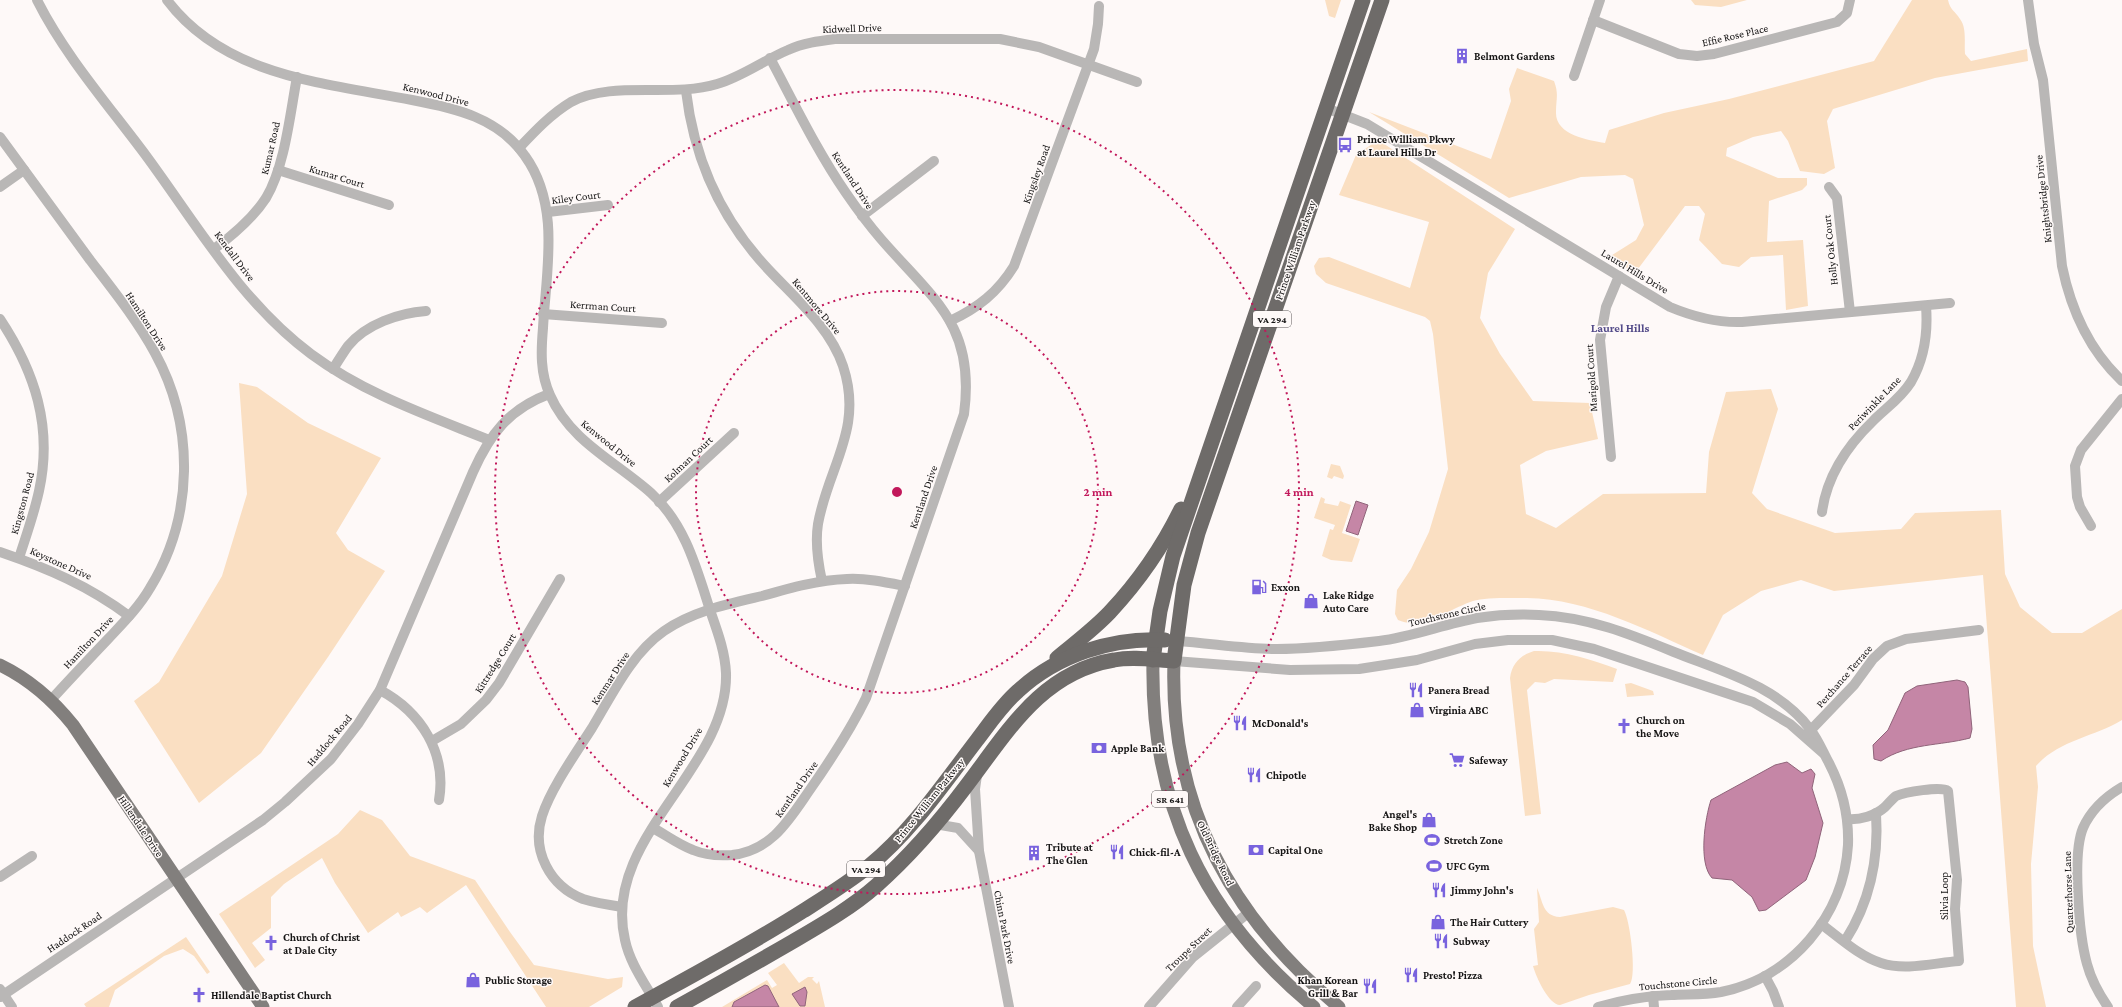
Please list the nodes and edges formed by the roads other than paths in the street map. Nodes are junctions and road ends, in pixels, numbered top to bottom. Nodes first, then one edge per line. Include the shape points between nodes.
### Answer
1 (37, 0) edge
2 (167, 0) edge
3 (1363, 0) edge
4 (1382, 0) edge
5 (1600, 0) edge
6 (1850, 0) edge
7 (2028, 0) edge
8 (1099, 6) dead end
9 (1593, 20) junction
10 (770, 58) junction
11 (1088, 66) junction
12 (1574, 76) dead end
13 (297, 77) junction
14 (1137, 82) dead end
15 (686, 91) junction
16 (1326, 108) junction
17 (1342, 114) junction
18 (0, 137) edge
19 (519, 148) junction
20 (934, 161) dead end
21 (24, 170) junction
22 (278, 170) junction
23 (0, 187) edge
24 (1829, 187) dead end
25 (389, 205) dead end
26 (608, 205) dead end
27 (548, 212) junction
28 (862, 216) junction
29 (214, 249) junction
30 (1619, 276) junction
31 (1950, 303) dead end
32 (1926, 306) junction
33 (426, 311) dead end
34 (1850, 312) junction
35 (544, 314) junction
36 (0, 319) edge
37 (950, 321) junction
38 (662, 323) dead end
39 (333, 369) junction
40 (2122, 380) edge
41 (549, 394) junction
42 (2122, 399) edge
43 (734, 433) dead end
44 (489, 440) junction
45 (1611, 457) dead end
46 (1205, 460) junction
47 (659, 502) junction
48 (1822, 512) dead end
49 (2091, 526) dead end
50 (0, 552) edge
51 (19, 558) junction
52 (560, 579) dead end
53 (822, 581) junction
54 (905, 586) junction
55 (710, 609) junction
56 (129, 616) junction
57 (1979, 630) dead end
58 (1155, 640) junction
59 (1176, 641) junction
60 (1153, 660) junction
61 (1174, 661) junction
62 (0, 664) edge
63 (1029, 682) junction
64 (380, 690) junction
65 (51, 700) junction
66 (1808, 734) junction
67 (432, 741) junction
68 (978, 769) junction
69 (2122, 787) edge
70 (439, 800) dead end
71 (1876, 813) junction
72 (1847, 819) junction
73 (935, 824) junction
74 (653, 828) junction
75 (979, 851) junction
76 (32, 856) dead end
77 (0, 877) edge
78 (176, 878) junction
79 (622, 907) junction
80 (1248, 914) junction
81 (1233, 924) junction
82 (1821, 924) junction
83 (1845, 941) junction
84 (1765, 976) junction
85 (1256, 986) dead end
86 (1, 993) edge
87 (1653, 996) junction
88 (655, 1002) edge
89 (12, 1007) edge
90 (263, 1007) edge
91 (635, 1007) edge
92 (677, 1007) edge
93 (1008, 1007) edge
94 (1149, 1007) edge
95 (1236, 1007) edge
96 (1314, 1007) edge
97 (1339, 1007) edge
98 (1598, 1007) edge
99 (1654, 1007) edge
100 (1779, 1007) edge
101 (2108, 1007) edge

1 - 29 street, Kendall Drive via 80,67
2 - 13 street, Kenwood Drive via 199,33 232,55 274,72
3 - 16 highway, Prince William Parkway / VA 294
4 - 17 highway, Prince William Parkway / VA 294
5 - 9 street
6 - 9 street, Effie Rose Place via 1847,13 1837,22 1714,54 1697,56 1679,54
7 - 40 street, Knightsbridge Drive via 2034,44 2043,80 2066,286 2086,334 2103,360
8 - 11 street, Kingsley Road via 1095,42
9 - 12 street
10 - 11 street, Kidwell Drive via 799,46 835,39 992,38 1039,47
10 - 15 street, Kidwell Drive via 720,84
10 - 28 street, Kentland Drive via 811,135
11 - 14 street, Kidwell Drive
11 - 37 street, Kingsley Road via 1014,266 1006,280 988,299
13 - 19 street, Kenwood Drive via 464,112 496,128
13 - 22 street, Kumar Road
15 - 19 street, Kidwell Drive via 614,92 582,98 558,111
15 - 53 street, Kentmore Drive via 700,160 720,203 750,247 820,326 837,352 848,384 850,415 842,451 821,510 818,526 817,547
16 - 17 street, Laurel Hills Drive
16 - 46 highway, Prince William Parkway / VA 294
17 - 30 street, Laurel Hills Drive via 1367,124 1421,155
17 - 59 highway, Prince William Parkway / VA 294 via 1198,533 1184,585
18 - 21 street, Hamilton Drive
19 - 27 street, Kenwood Drive via 539,181
20 - 28 street
21 - 23 street
21 - 56 street, Hamilton Drive via 144,334 165,373 178,411 185,471 180,513 170,549 160,571
22 - 25 street, Kumar Court
22 - 29 street, Kumar Road via 260,207
24 - 34 street, Holly Oak Court via 1837,198
26 - 27 street, Kiley Court
27 - 35 street, Kenwood Drive
28 - 37 street, Kentland Drive via 933,295
29 - 39 street, Kendall Drive via 247,293 269,317 295,341
30 - 34 street, Laurel Hills Drive via 1670,307 1691,316 1713,321 1742,322
30 - 45 street, Marigold Court via 1606,307 1600,340
31 - 32 street, Laurel Hills Drive
32 - 34 street, Laurel Hills Drive
32 - 48 street, Periwinkle Lane via 1926,339 1918,368 1895,402 1870,424 1847,450 1829,481
33 - 39 street via 405,314 376,325 349,345
35 - 38 street, Kerrman Court
35 - 41 street, Kenwood Drive via 541,356
36 - 51 street, Kingston Road via 23,357 32,378 43,431 43,465 39,492
37 - 54 street, Kentland Drive via 961,348 964,364 964,414
39 - 44 street, Kendall Drive via 382,397
41 - 44 street, Haddock Road via 523,405
41 - 47 street, Kenwood Drive via 564,420 578,436 639,483
42 - 49 street via 2082,450 2075,466 2077,497
43 - 47 street, Kolman Court
44 - 64 street, Haddock Road
46 - 58 highway, Prince William Parkway via 1168,574
46 - 63 highway, VA 294 via 1179,514 1129,590 1093,628
47 - 55 street, Kenwood Drive via 670,514 687,543
50 - 51 street, Keystone Drive
51 - 56 street, Keystone Drive via 70,578
52 - 67 street, Kittredge Court via 499,683 486,700 462,724
53 - 54 street, Kenmar Drive via 868,579
53 - 55 street, Kenmar Drive
54 - 74 street, Kentland Drive via 858,715 829,763 779,832 749,851 713,855 692,850
55 - 74 street, Kenwood Drive via 725,661 722,706 708,738
55 - 79 street, Kenmar Drive via 678,622 663,632 627,670 568,767 542,816 539,845 546,867 559,885 583,898
56 - 65 street, Hamilton Drive
57 - 66 street, Perchance Terrace via 1906,639 1887,646
58 - 59 highway, Prince William Parkway
58 - 60 highway, Prince William Parkway
58 - 63 highway, Prince William Parkway via 1100,646 1063,662
59 - 61 highway, Prince William Parkway / VA 294
59 - 66 street, Touchstone Circle via 1275,649 1307,648 1385,640 1476,618 1535,614 1568,617 1622,631 1756,686 1790,708
60 - 61 highway, Prince William Parkway / VA 294
60 - 68 highway, Prince William Parkway / VA 294 via 1124,659 1102,662 1060,682 1014,720
60 - 81 main road, Old Bridge Road / SR 641 via 1154,718 1159,752 1173,808 1195,862 1219,905
61 - 66 street, Touchstone Circle via 1290,670 1359,669 1405,662 1482,643 1552,640 1594,649 1753,702
61 - 80 main road, Old Bridge Road / SR 641 via 1177,735 1189,791 1212,851
62 - 65 main road, Hillendale Drive
63 - 88 highway, Prince William Parkway / VA 294 via 1005,704 914,821 869,866 828,895
64 - 67 street via 405,706
64 - 78 street, Haddock Road via 346,740 314,776 263,820
65 - 78 main road, Hillendale Drive via 73,725
66 - 72 street, Touchstone Circle via 1825,754 1839,784
67 - 70 street via 441,770
68 - 73 highway, Prince William Parkway / VA 294
68 - 75 street, Chinn Park Drive via 975,789
69 - 101 street, Quarterhorse Lane via 2100,802 2089,816 2080,837 2076,860 2083,949 2094,983
71 - 72 street, Silvia Loop
71 - 83 street via 1876,849 1872,880 1862,910
71 - 83 street, Silvia Loop via 1901,794 1942,789 1948,791 1957,880 1955,909 1958,961 1891,965 1871,959
72 - 82 street, Touchstone Circle via 1848,842 1844,871 1837,895
73 - 75 street via 958,828
73 - 92 highway, Prince William Parkway / VA 294 via 893,870 842,911 743,971
74 - 79 street, Kenwood Drive via 633,863 626,882
75 - 93 street, Chinn Park Drive
76 - 77 street
78 - 86 street, Haddock Road
78 - 90 main road, Hillendale Drive
79 - 88 street, Kenwood Drive via 625,940 630,955
80 - 81 street, Troupe Street
80 - 97 main road, Old Bridge Road / SR 641 via 1285,958
81 - 94 street, Troupe Street via 1193,957
81 - 96 main road, Old Bridge Road / SR 641 via 1272,970
82 - 83 street, Silvia Loop
82 - 84 street, Touchstone Circle via 1812,938 1792,958
84 - 87 street, Touchstone Circle via 1719,992
84 - 100 street
85 - 95 street
86 - 89 street
87 - 98 street, Touchstone Circle
87 - 99 street
88 - 91 highway, Prince William Parkway / VA 294

